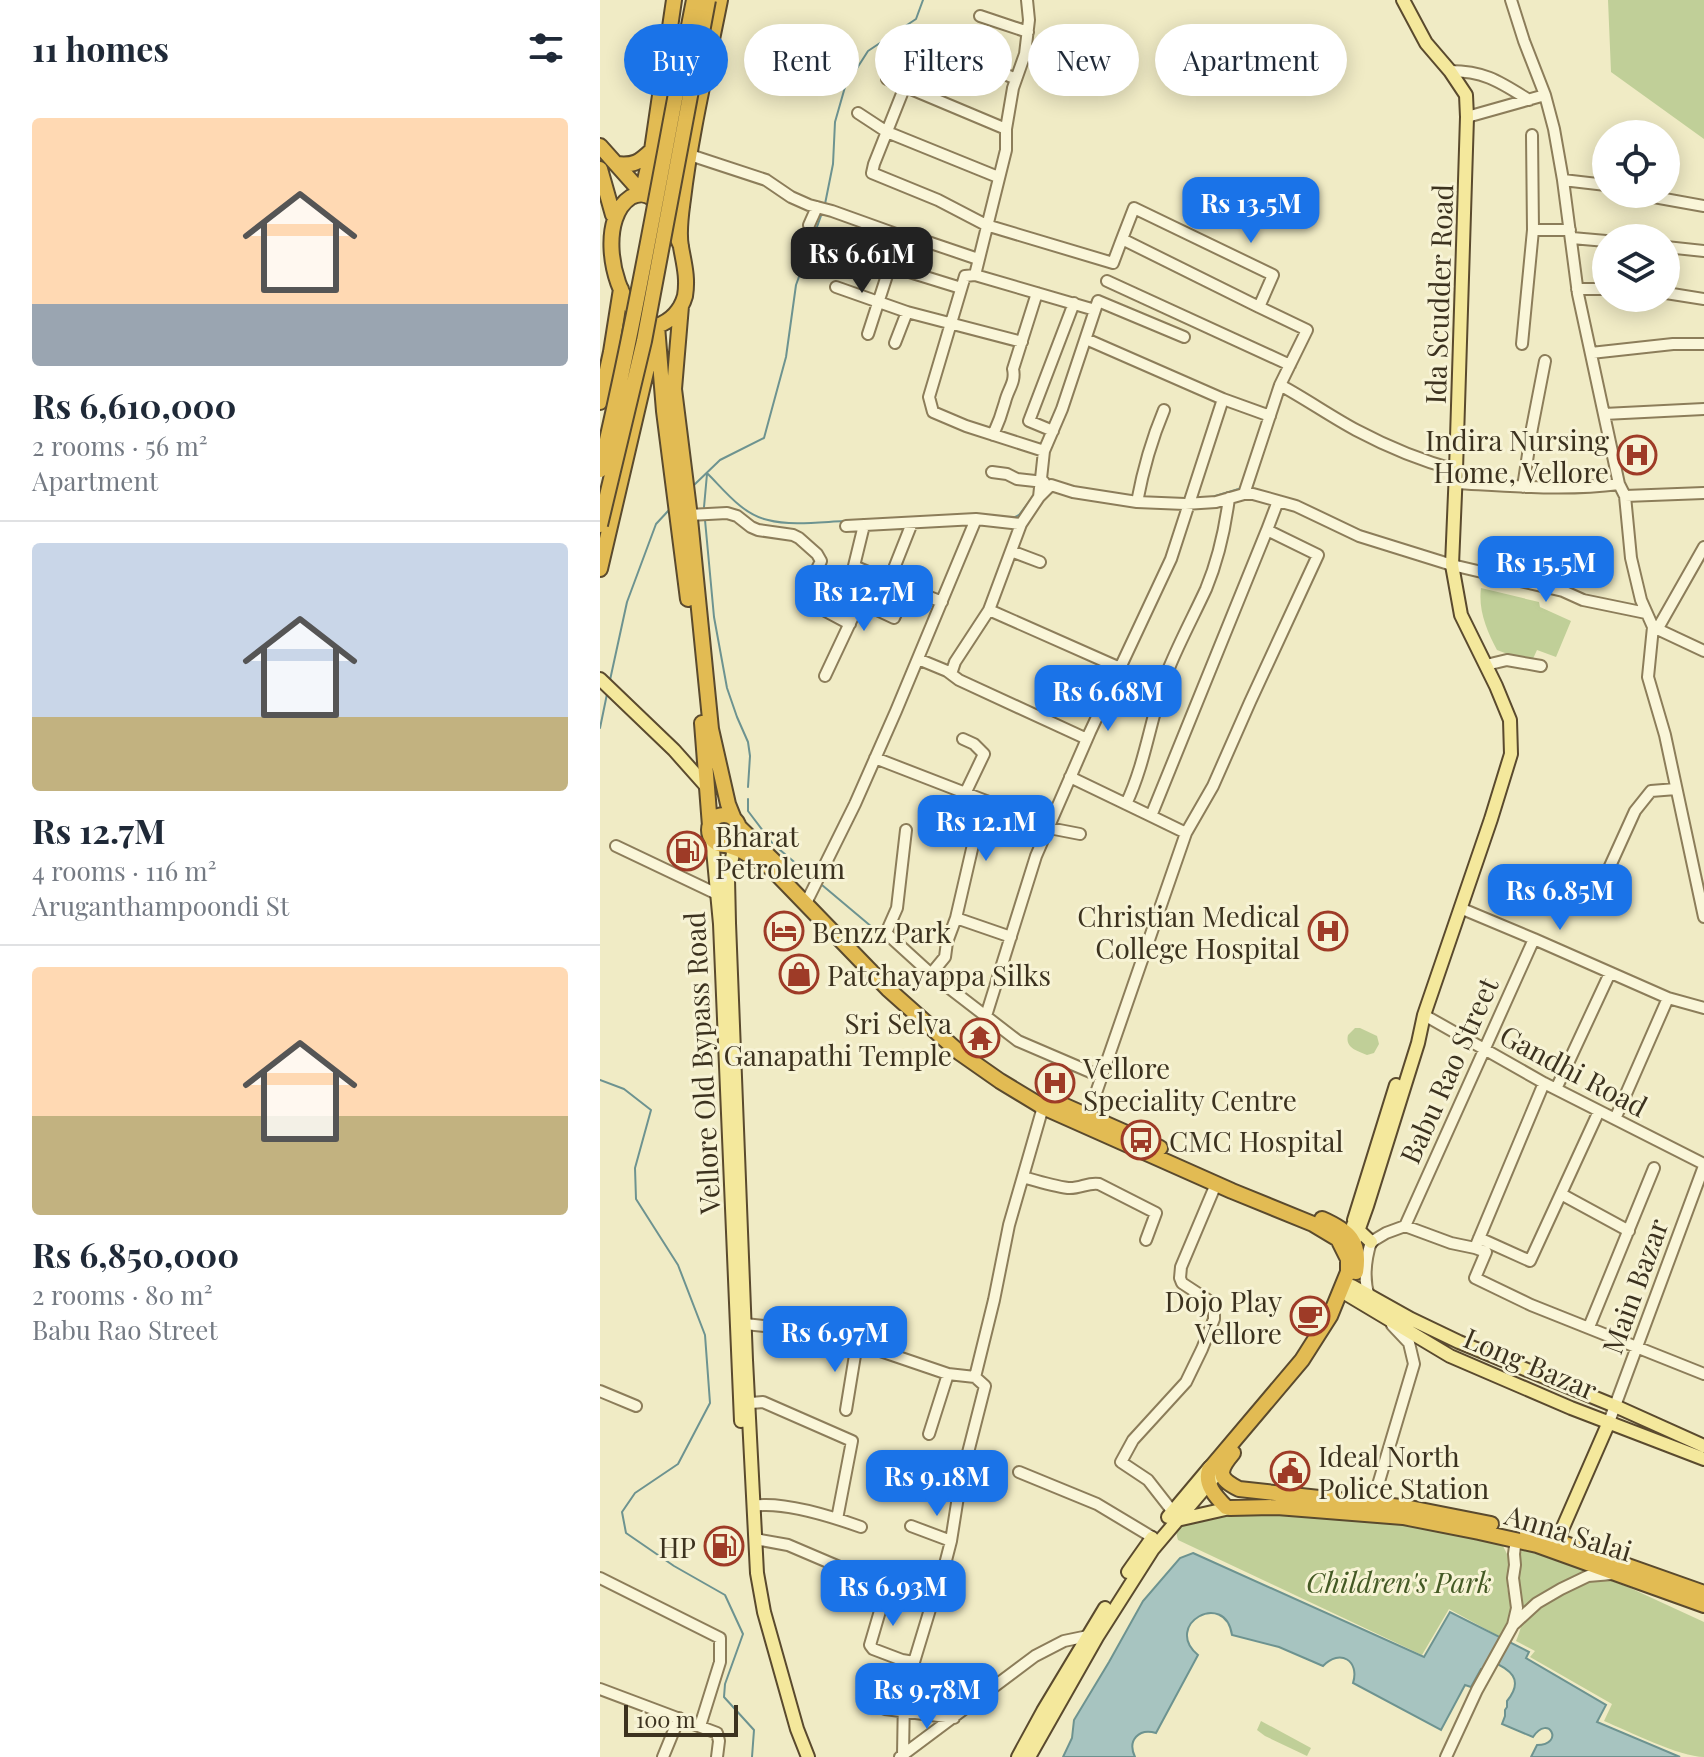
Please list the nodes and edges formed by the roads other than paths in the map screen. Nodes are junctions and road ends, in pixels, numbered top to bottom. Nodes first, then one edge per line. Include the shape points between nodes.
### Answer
1 (674, 0) edge
2 (694, 0) edge
3 (708, 0) edge
4 (720, 0) edge
5 (1027, 0) edge
6 (1403, 0) edge
7 (1511, 0) edge
8 (980, 16) dead end
9 (1029, 24) edge
10 (1028, 32) joint
11 (1450, 71) junction
12 (1012, 77) edge
13 (1016, 79) junction
14 (1545, 95) junction
15 (901, 96) edge
16 (928, 96) edge
17 (1529, 100) junction
18 (858, 113) dead end
19 (1467, 117) junction
20 (1006, 129) junction
21 (887, 132) junction
22 (1532, 135) dead end
23 (600, 146) edge
24 (652, 150) junction
25 (690, 155) junction
26 (616, 164) junction
27 (600, 169) edge
28 (998, 177) junction
29 (1563, 180) junction
30 (1592, 183) edge
31 (642, 193) junction
32 (1680, 202) edge
33 (1704, 206) edge
34 (817, 207) junction
35 (613, 215) junction
36 (809, 225) dead end
37 (986, 225) junction
38 (1533, 230) junction
39 (1571, 234) junction
40 (1592, 238) edge
41 (1122, 239) junction
42 (825, 240) dead end
43 (681, 246) junction
44 (1680, 248) edge
45 (1704, 251) edge
46 (978, 259) junction
47 (890, 266) junction
48 (975, 275) junction
49 (1107, 281) dead end
50 (836, 287) dead end
51 (961, 288) junction
52 (621, 289) junction
53 (1577, 289) junction
54 (1592, 289) edge
55 (1037, 293) junction
56 (1680, 295) edge
57 (1704, 299) edge
58 (878, 302) junction
59 (1074, 303) junction
60 (681, 306) junction
61 (1259, 307) junction
62 (1095, 310) junction
63 (907, 312) junction
64 (950, 325) junction
65 (657, 326) junction
66 (868, 334) dead end
67 (1184, 337) dead end
68 (1086, 339) junction
69 (1022, 342) junction
70 (895, 343) dead end
71 (1522, 344) dead end
72 (1704, 344) edge
73 (1591, 353) junction
74 (1545, 361) dead end
75 (1290, 365) junction
76 (1280, 385) junction
77 (601, 395) edge
78 (1223, 399) junction
79 (1704, 409) edge
80 (1164, 410) dead end
81 (1604, 414) junction
82 (1270, 416) junction
83 (1053, 431) junction
84 (993, 435) junction
85 (1044, 451) junction
86 (676, 455) junction
87 (600, 470) edge
88 (992, 472) dead end
89 (1456, 476) junction
90 (1046, 483) junction
91 (1619, 484) junction
92 (1523, 487) junction
93 (1704, 493) edge
94 (1244, 494) junction
95 (1625, 496) junction
96 (1229, 498) junction
97 (1278, 501) junction
98 (1137, 502) junction
99 (1188, 504) junction
100 (685, 513) junction
101 (976, 519) junction
102 (912, 523) junction
103 (1021, 524) junction
104 (600, 525) edge
105 (864, 525) junction
106 (846, 526) dead end
107 (1267, 530) junction
108 (1704, 547) edge
109 (1011, 551) junction
110 (1040, 562) dead end
111 (1452, 565) junction
112 (600, 569) edge
113 (873, 574) junction
114 (889, 581) junction
115 (908, 588) junction
116 (860, 602) junction
117 (942, 602) junction
118 (989, 610) junction
119 (1646, 613) junction
120 (850, 624) junction
121 (1655, 628) junction
122 (1704, 651) edge
123 (918, 659) junction
124 (1486, 665) junction
125 (1541, 666) dead end
126 (1120, 668) junction
127 (951, 674) junction
128 (825, 676) dead end
129 (600, 679) edge
130 (963, 739) dead end
131 (1087, 739) junction
132 (875, 758) junction
133 (1070, 777) junction
134 (706, 786) junction
135 (1676, 789) junction
136 (965, 792) junction
137 (986, 801) junction
138 (1126, 804) junction
139 (1151, 816) junction
140 (951, 823) dead end
141 (1049, 828) junction
142 (906, 830) dead end
143 (1186, 833) junction
144 (727, 834) junction
145 (1080, 834) dead end
146 (616, 846) dead end
147 (1601, 886) dead end
148 (717, 894) junction
149 (807, 900) junction
150 (1460, 908) junction
151 (1704, 917) edge
152 (956, 918) junction
153 (1011, 937) junction
154 (1534, 939) junction
155 (1610, 973) junction
156 (931, 974) junction
157 (1668, 998) junction
158 (1704, 1008) edge
159 (986, 1015) junction
160 (1424, 1015) junction
161 (1483, 1049) junction
162 (967, 1053) junction
163 (1102, 1077) junction
164 (1544, 1083) junction
165 (1556, 1089) junction
166 (1043, 1107) junction
167 (1599, 1111) junction
168 (1088, 1116) junction
169 (1615, 1119) junction
170 (1704, 1165) edge
171 (1654, 1168) dead end
172 (1023, 1177) junction
173 (1216, 1184) junction
174 (1561, 1194) junction
175 (1405, 1226) junction
176 (1629, 1231) junction
177 (1146, 1240) dead end
178 (1351, 1240) junction
179 (1371, 1242) junction
180 (1477, 1243) junction
181 (1350, 1290) junction
182 (1368, 1296) junction
183 (1389, 1321) junction
184 (745, 1324) junction
185 (1589, 1327) junction
186 (857, 1343) junction
187 (1638, 1347) junction
188 (948, 1374) junction
189 (1704, 1374) edge
190 (975, 1377) junction
191 (600, 1391) edge
192 (751, 1403) dead end
193 (636, 1406) dead end
194 (1615, 1406) junction
195 (846, 1410) dead end
196 (1609, 1422) junction
197 (929, 1434) dead end
198 (1704, 1446) edge
199 (1704, 1459) edge
200 (1219, 1463) junction
201 (1019, 1472) dead end
202 (1207, 1488) junction
203 (1239, 1489) junction
204 (1372, 1505) junction
205 (753, 1506) junction
206 (1230, 1508) junction
207 (1175, 1516) junction
208 (837, 1519) junction
209 (911, 1526) dead end
210 (861, 1527) dead end
211 (1152, 1537) junction
212 (755, 1539) junction
213 (1516, 1539) junction
214 (951, 1541) junction
215 (1557, 1541) junction
216 (1619, 1573) junction
217 (600, 1578) edge
218 (887, 1587) junction
219 (1704, 1593) edge
220 (1704, 1605) edge
221 (931, 1606) junction
222 (1513, 1625) junction
223 (1088, 1636) junction
224 (914, 1662) junction
225 (600, 1689) edge
226 (868, 1703) dead end
227 (904, 1710) junction
228 (679, 1718) junction
229 (954, 1718) junction
230 (700, 1726) junction
231 (902, 1756) edge
232 (663, 1757) edge
233 (717, 1757) edge
234 (800, 1757) edge
235 (808, 1757) edge
236 (1018, 1757) edge
237 (1029, 1757) edge
238 (1446, 1757) edge

1 - 24 highway
2 - 87 highway, bridge
3 - 104 highway, bridge via 644,341
4 - 25 highway
5 - 9 street
6 - 11 main road, Ida Scudder Road via 1426,43
7 - 14 street
8 - 10 street
10 - 13 street
11 - 17 street via 1494,78
11 - 19 main road, Ida Scudder Road via 1466,95
12 - 13 street
13 - 20 street
14 - 17 street
14 - 29 street
15 - 21 street
16 - 20 street
17 - 19 street
18 - 21 street
19 - 89 main road, Ida Scudder Road
20 - 28 street
21 - 28 street
21 - 37 street via 872,173
22 - 38 street
23 - 26 highway
24 - 26 highway via 635,164
24 - 31 highway
25 - 34 street via 766,180
25 - 43 highway
26 - 31 highway
27 - 35 highway
28 - 37 street
29 - 30 street
29 - 39 street
31 - 35 highway
31 - 43 highway via 661,206
32 - 33 street
34 - 36 street
34 - 46 street
35 - 52 highway via 609,246
37 - 41 street via 1113,263
37 - 46 street
38 - 39 street
38 - 71 street
39 - 40 street
39 - 53 street
41 - 61 street
41 - 61 street via 1134,208 1273,275
42 - 47 street
43 - 60 highway via 686,284
44 - 45 street
46 - 48 street
47 - 51 street
47 - 58 street
48 - 51 street via 965,276
48 - 55 street
49 - 75 street
50 - 58 street
51 - 64 street
52 - 65 highway via 632,309
52 - 77 highway
53 - 54 street
53 - 73 street
55 - 59 street
55 - 69 street
56 - 57 street
58 - 63 street
58 - 66 street
59 - 62 street
59 - 83 street via 1029,421
60 - 65 highway
60 - 86 highway via 674,389
61 - 75 street via 1307,330
62 - 67 street via 1098,301
62 - 68 street
63 - 64 street
63 - 70 street
64 - 69 street
64 - 84 street via 929,397 933,412
65 - 86 highway
65 - 112 highway
68 - 78 street
68 - 83 street
69 - 84 street via 1015,379
72 - 73 street
73 - 81 street
74 - 92 street
75 - 76 street
76 - 82 street
76 - 89 street via 1354,429
78 - 82 street
78 - 99 street
79 - 81 street
80 - 98 street
81 - 91 street
82 - 94 street
83 - 85 street
84 - 85 street
85 - 90 street
86 - 100 highway
88 - 90 street
89 - 92 street
89 - 111 main road, Ida Scudder Road
90 - 98 street
90 - 103 street
91 - 92 street
91 - 95 street
93 - 95 street
94 - 96 street
94 - 97 street
95 - 119 street via 1631,558
96 - 99 street
96 - 138 street via 1207,587 1168,668
97 - 107 street
97 - 111 street via 1359,536
98 - 99 street
99 - 126 street via 1171,559
100 - 120 street via 727,513 758,530 799,538 821,561 803,598
100 - 134 highway
100 - 144 highway via 711,729 728,804
101 - 102 street
101 - 103 street
101 - 117 street
102 - 105 street
102 - 114 street
103 - 109 street
105 - 106 street
105 - 113 street via 854,566
107 - 139 street
107 - 143 street via 1318,555 1213,786
108 - 121 street
109 - 110 street
109 - 118 street
111 - 119 street
111 - 124 main road, Ida Scudder Road via 1461,615
113 - 114 street
113 - 116 street
114 - 115 street
115 - 116 street via 894,618
115 - 117 street
116 - 120 street
117 - 123 street
118 - 126 street
118 - 127 street
119 - 121 street
120 - 128 street
121 - 122 street
121 - 135 street via 1648,677
123 - 127 street
123 - 132 street
124 - 125 street via 1507,660
124 - 150 main road, Ida Scudder Road via 1510,720 1511,754
126 - 131 street
127 - 131 street
129 - 134 main road
130 - 136 street via 984,754
131 - 133 street
132 - 136 street
132 - 149 street
133 - 138 street
133 - 141 street
134 - 144 highway
135 - 147 street via 1651,791 1635,811
135 - 151 street
136 - 137 street
136 - 140 street
137 - 141 street
137 - 152 street
138 - 139 street
139 - 143 street
141 - 145 street
141 - 153 street
142 - 156 street via 897,908 886,933
143 - 163 street
144 - 148 main road, Vellore Old Bypass Road
144 - 149 highway
144 - 149 highway
144 - 184 main road, Vellore Old Bypass Road
146 - 148 street
148 - 234 main road, Vellore Old Bypass Road via 749,1567 757,1614
149 - 162 highway via 888,989
150 - 154 street
150 - 160 main road, Ida Scudder Road
152 - 153 street
152 - 156 street via 945,957
153 - 159 street
154 - 155 street
154 - 161 street, Babu Rao Street
155 - 157 street
155 - 165 street
156 - 159 street
157 - 158 street
157 - 169 street
159 - 162 street
159 - 163 street via 1018,1041
160 - 161 street, Gandhi Road
160 - 178 main road, Ida Scudder Road via 1403,1063
161 - 164 street, Gandhi Road
161 - 175 street, Babu Rao Street
162 - 166 highway
162 - 168 highway
163 - 168 street
164 - 165 street, Gandhi Road
164 - 180 street
165 - 167 street, Gandhi Road
166 - 172 street
166 - 173 highway
167 - 169 street, Gandhi Road
167 - 174 street
168 - 178 highway via 1317,1217
169 - 170 street, Gandhi Road
170 - 187 street, Main Bazar
171 - 176 street
172 - 177 street via 1067,1188 1099,1184 1156,1213
172 - 190 street
173 - 178 highway via 1338,1239
173 - 207 street via 1180,1278 1211,1302 1214,1319 1186,1382 1133,1440 1121,1462 1148,1480
174 - 176 street
174 - 180 street via 1530,1261
175 - 179 street
175 - 180 street via 1451,1243
176 - 185 street
178 - 179 main road
178 - 181 highway via 1358,1260
178 - 200 highway via 1348,1272 1330,1316 1302,1360
179 - 182 street via 1366,1259
180 - 185 street via 1486,1252 1475,1278
181 - 182 main road
181 - 183 main road, Long Bazar
181 - 200 highway via 1304,1368
182 - 183 street
182 - 194 main road via 1459,1342
183 - 196 main road, Long Bazar via 1450,1356
183 - 204 street via 1409,1343 1414,1364
184 - 186 street
184 - 205 main road, Vellore Old Bypass Road
185 - 187 street
186 - 188 street
186 - 195 street
187 - 189 street
187 - 194 street, Main Bazar
188 - 190 street
188 - 197 street
190 - 214 street via 985,1386
191 - 193 street
192 - 208 street via 763,1402 852,1441
194 - 196 street, Main Bazar
194 - 198 main road
196 - 199 main road, Long Bazar
196 - 215 main road
200 - 202 highway via 1207,1475
200 - 203 highway via 1224,1480
200 - 207 main road
201 - 211 street via 1097,1504
202 - 203 main road
202 - 206 highway
202 - 207 main road via 1192,1495
203 - 204 highway, Anna Salai
204 - 215 highway, Anna Salai via 1410,1508
205 - 208 street
205 - 212 main road, Vellore Old Bypass Road
206 - 207 main road
206 - 213 highway, Anna Salai via 1403,1517
207 - 211 main road
207 - 237 main road
208 - 210 street
209 - 214 street
211 - 223 main road
212 - 218 street via 788,1545
212 - 235 main road, Vellore Old Bypass Road via 764,1612
213 - 216 highway, Anna Salai
213 - 222 street
214 - 221 street
215 - 219 highway, Anna Salai
216 - 220 highway, Anna Salai
216 - 222 street via 1588,1576 1561,1589
217 - 230 street via 720,1638 720,1662
218 - 221 street
218 - 224 street via 870,1645
221 - 224 street
222 - 238 street
223 - 229 street via 1035,1656
223 - 236 main road
224 - 227 street
225 - 228 street
226 - 227 street
227 - 229 street
227 - 231 street
228 - 230 street
228 - 232 street
229 - 231 street
230 - 233 street via 717,1733

